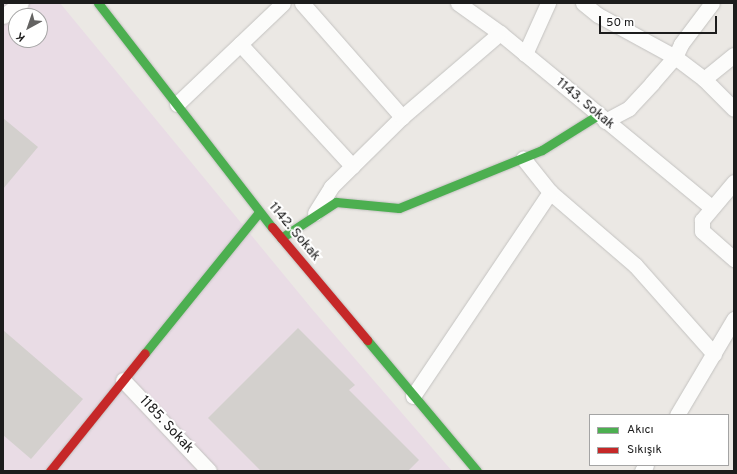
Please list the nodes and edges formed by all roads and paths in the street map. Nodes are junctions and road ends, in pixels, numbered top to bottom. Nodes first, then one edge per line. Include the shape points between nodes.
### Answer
1 (21, 3) edge
2 (98, 3) edge
3 (302, 3) edge
4 (458, 3) edge
5 (548, 3) edge
6 (583, 3) edge
7 (712, 3) edge
8 (277, 5) edge
9 (3, 16) edge
10 (500, 33) junction
11 (240, 44) junction
12 (525, 54) junction
13 (734, 54) edge
14 (675, 57) junction
15 (704, 79) junction
16 (177, 104) junction
17 (734, 109) edge
18 (402, 117) junction
19 (602, 118) junction
20 (523, 158) junction
21 (352, 166) junction
22 (734, 182) edge
23 (550, 192) junction
24 (711, 207) junction
25 (259, 212) junction
26 (313, 217) junction
27 (281, 238) junction
28 (734, 260) edge
29 (734, 319) edge
30 (714, 354) junction
31 (123, 380) junction
32 (413, 396) junction
33 (677, 414) edge
34 (50, 471) edge
35 (209, 471) edge
36 (477, 471) edge

1 - 9 street
2 - 16 street, 1142. Sokak
3 - 18 street
4 - 10 street, 1143. Sokak
5 - 12 street
6 - 14 street
7 - 14 street via 681,44
8 - 11 street
10 - 12 street, 1143. Sokak
10 - 18 street
11 - 16 street
11 - 21 street
12 - 19 street, 1143. Sokak
13 - 15 street
14 - 15 street
14 - 19 street via 629,108
15 - 17 street
16 - 25 street, 1142. Sokak
18 - 21 street
19 - 20 street
19 - 24 street, 1143. Sokak
20 - 23 street
20 - 26 street via 399,208 336,202
21 - 26 street via 331,187
22 - 24 street
23 - 30 street via 635,265
23 - 32 street
24 - 28 street via 702,220 702,231
25 - 27 street, 1142. Sokak
25 - 31 street
26 - 27 street
27 - 32 street, 1142. Sokak
29 - 30 street
30 - 33 street
31 - 34 street
31 - 35 street, 1185. Sokak
32 - 36 street, 1142. Sokak

